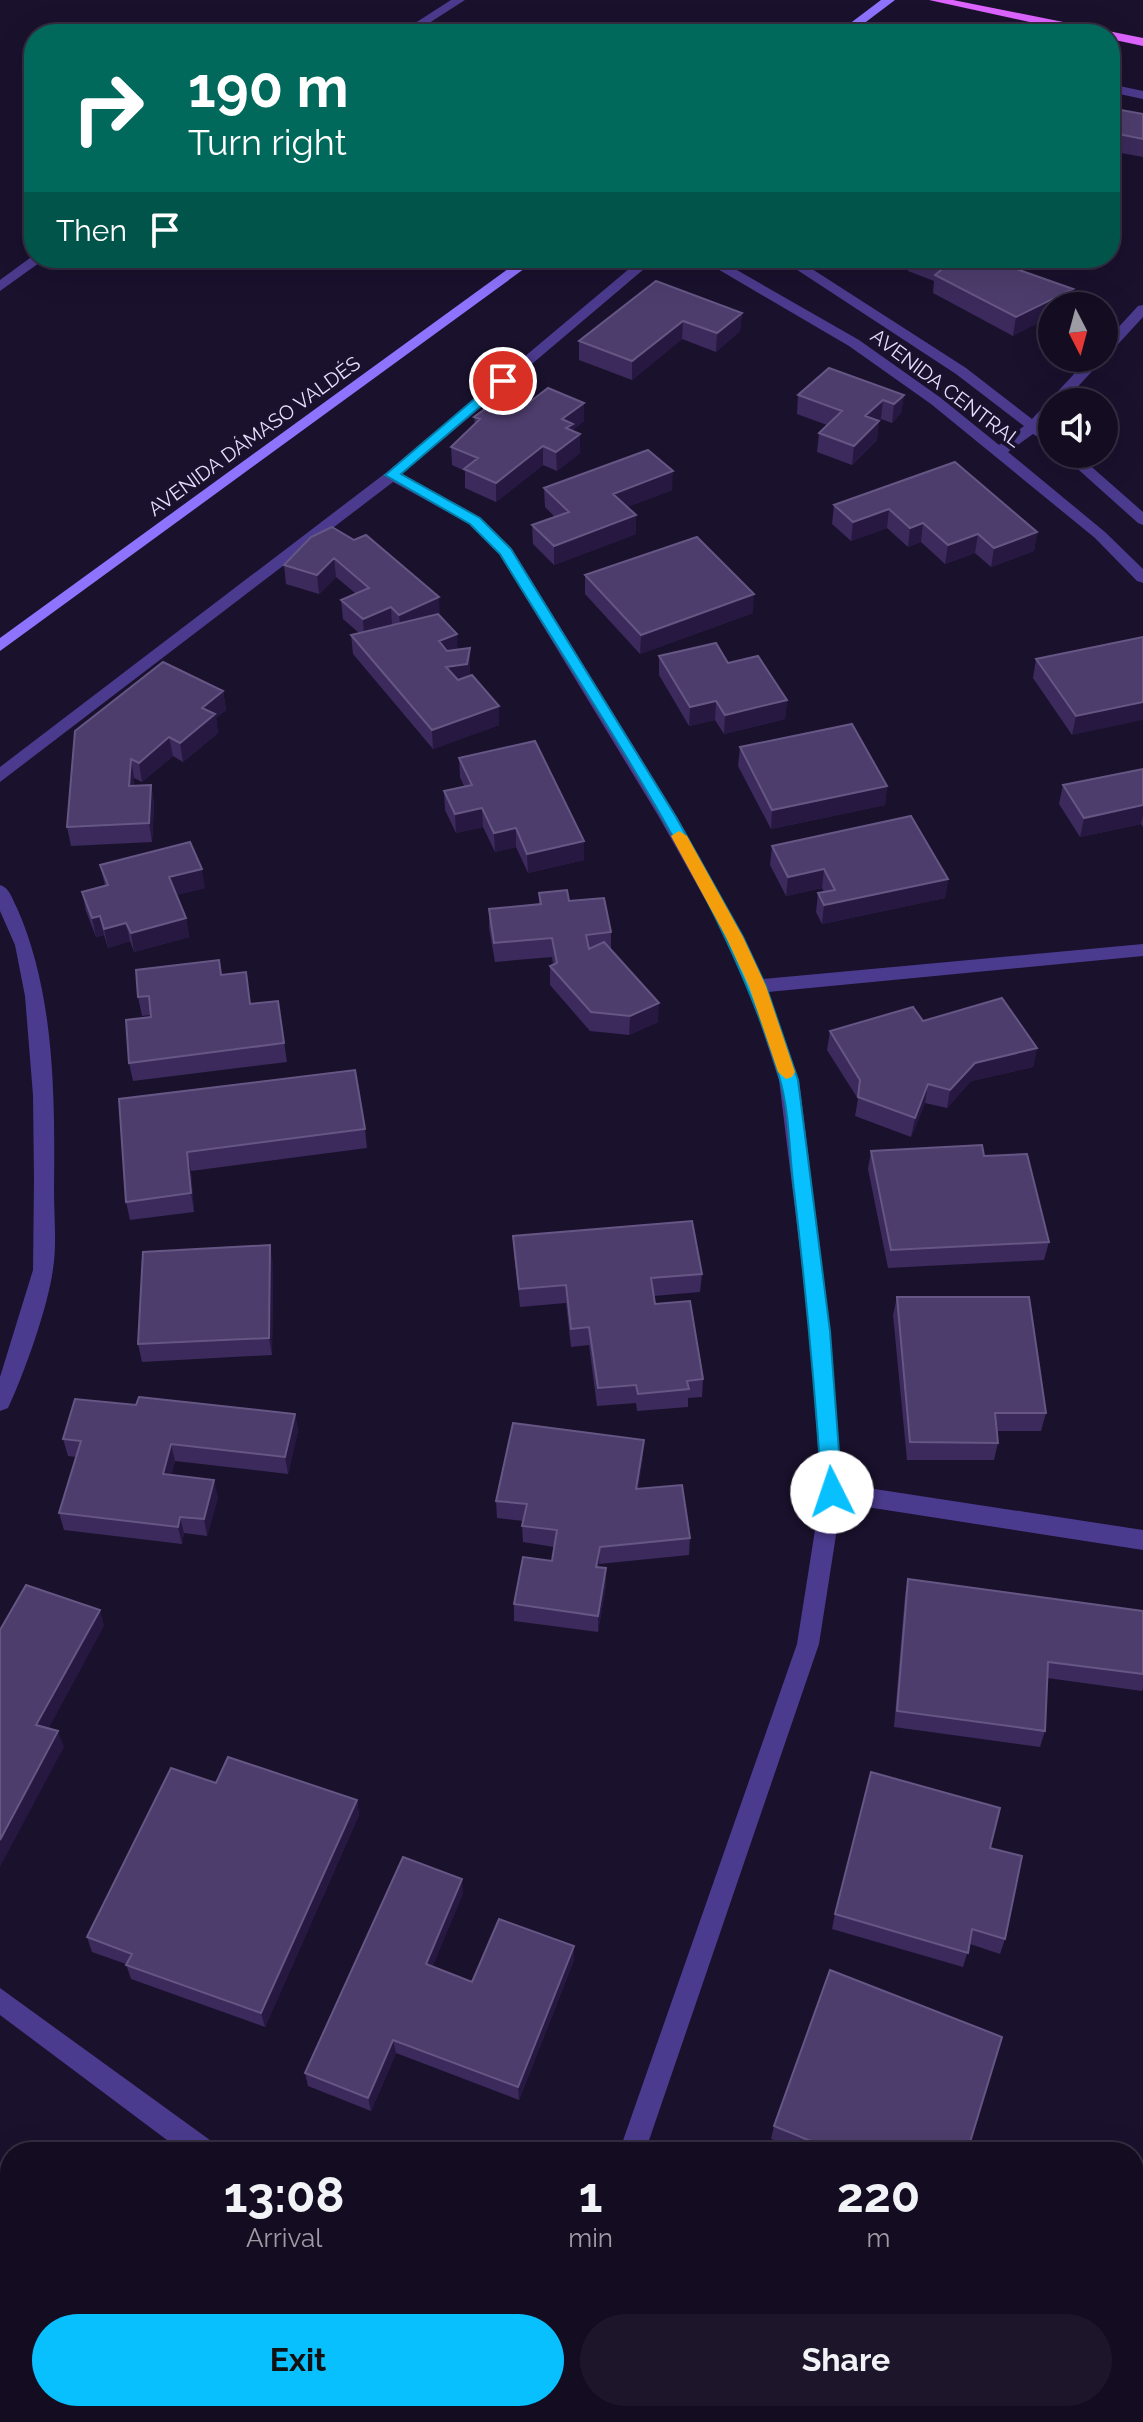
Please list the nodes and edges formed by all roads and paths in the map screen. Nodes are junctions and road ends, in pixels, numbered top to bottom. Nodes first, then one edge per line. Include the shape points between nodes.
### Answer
1 (459, 0) edge
2 (889, 0) edge
3 (935, 0) edge
4 (420, 24) edge
5 (856, 24) edge
6 (1053, 24) edge
7 (1120, 37) edge
8 (1143, 42) edge
9 (1120, 90) edge
10 (1143, 95) edge
11 (26, 268) edge
12 (518, 268) edge
13 (638, 268) edge
14 (723, 268) edge
15 (802, 268) edge
16 (0, 287) edge
17 (1143, 309) edge
18 (1118, 336) edge
19 (1084, 372) edge
20 (1069, 388) edge
21 (1038, 422) edge
22 (1034, 426) junction
23 (1038, 429) edge
24 (998, 452) junction
25 (1084, 468) edge
26 (392, 475) junction
27 (1143, 520) edge
28 (1143, 578) edge
29 (0, 646) edge
30 (0, 776) edge
31 (0, 891) edge
32 (1143, 950) edge
33 (757, 986) junction
34 (0, 1402) edge
35 (832, 1492) junction
36 (1143, 1540) edge
37 (0, 2000) edge
38 (192, 2142) edge
39 (635, 2142) edge

1 - 4 street
2 - 5 street
3 - 6 main road
7 - 8 main road
9 - 10 street
11 - 16 street
12 - 29 street, AVENIDA DÁMASO VALDÉS
13 - 26 street
14 - 24 street, AVENIDA CENTRAL via 854,343
15 - 22 street, AVENIDA CENTRAL via 912,338
17 - 18 street
19 - 20 street
21 - 22 street
22 - 23 street, AVENIDA CENTRAL
22 - 24 street
24 - 28 street, AVENIDA CENTRAL via 1100,535
25 - 27 street
26 - 30 street
26 - 33 street via 475,521 506,552 668,817
31 - 34 street via 24,945 34,996 44,1179 43,1270
32 - 33 street
33 - 35 street via 789,1080 820,1331
35 - 36 street
35 - 39 street via 808,1644
37 - 38 street

